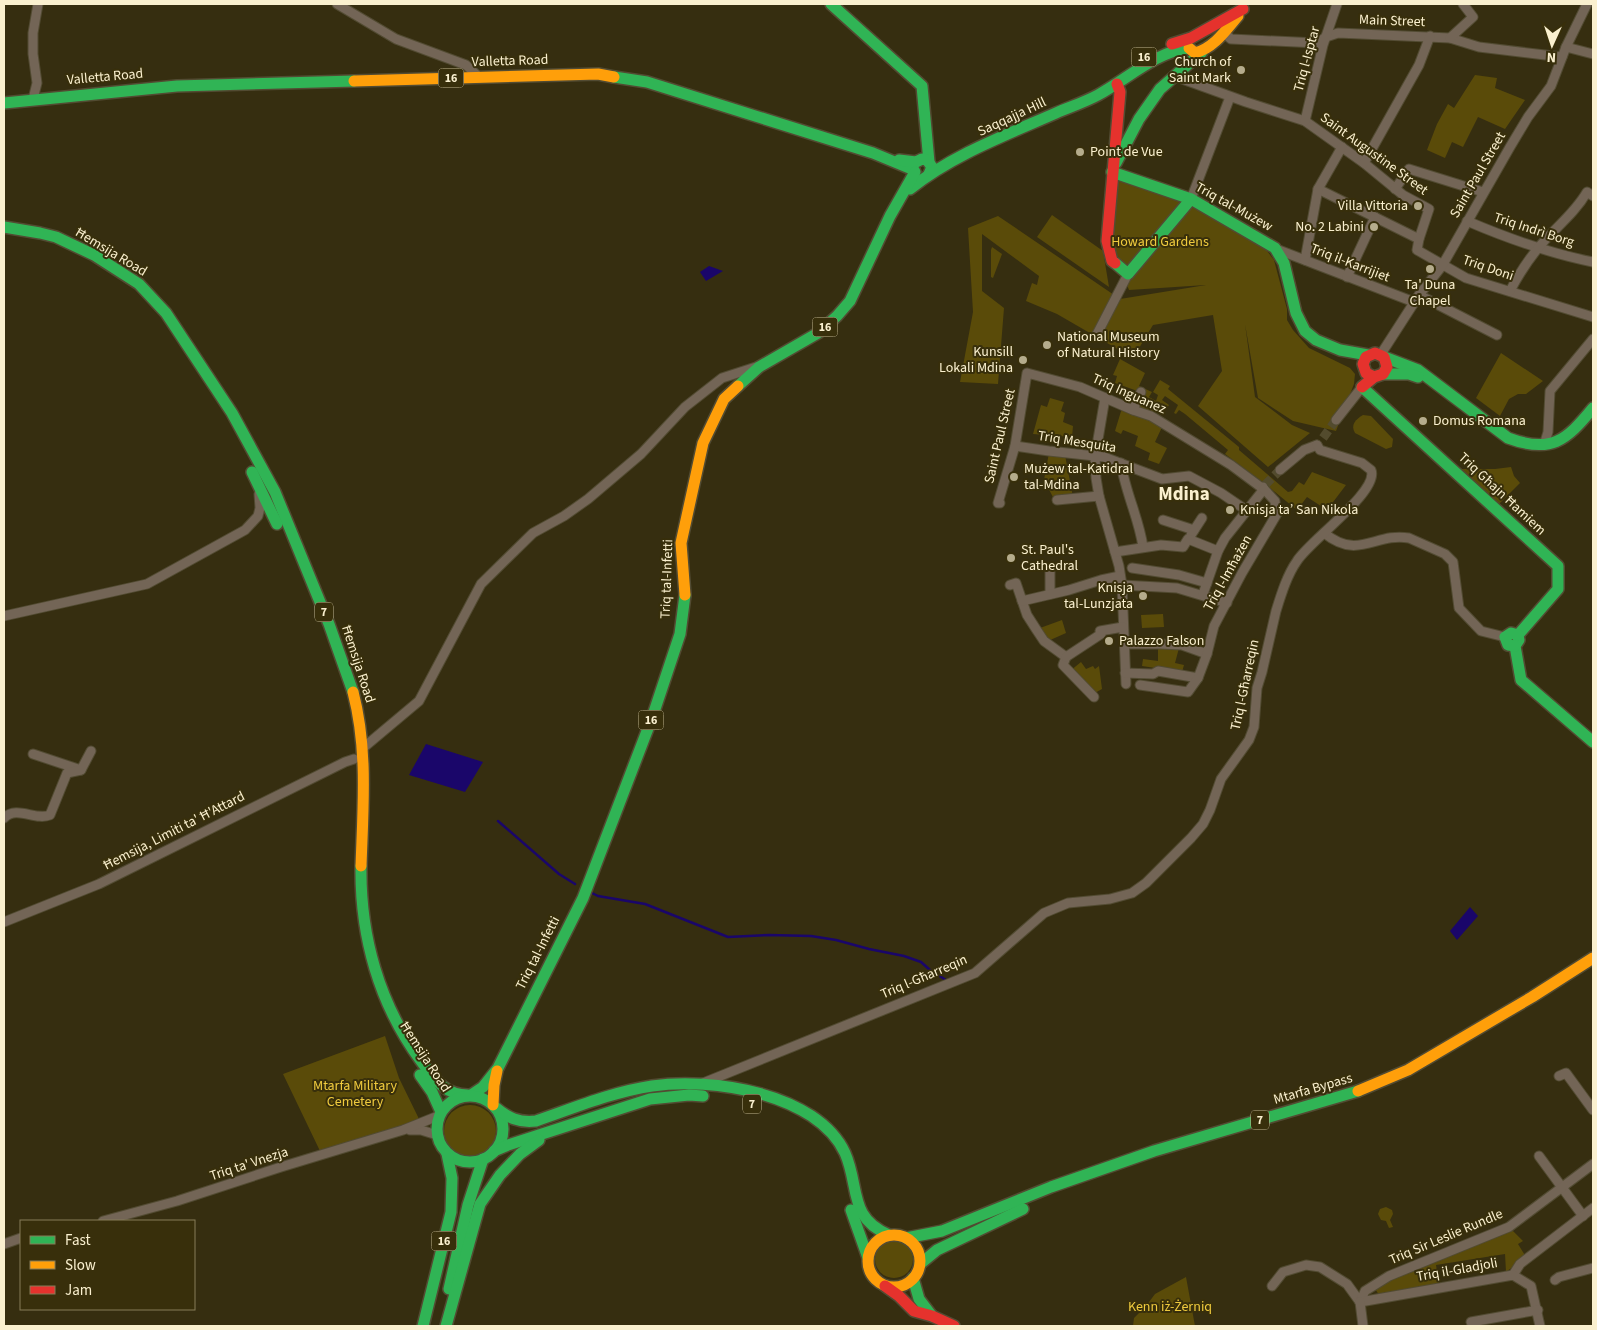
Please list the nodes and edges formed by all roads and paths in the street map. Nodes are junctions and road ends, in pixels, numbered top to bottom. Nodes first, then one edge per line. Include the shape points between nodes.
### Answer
1 (38, 4) edge
2 (337, 4) edge
3 (831, 4) edge
4 (1338, 4) edge
5 (1463, 4) edge
6 (1587, 4) edge
7 (1245, 6) edge
8 (1224, 33) junction
9 (1430, 36) junction
10 (1326, 37) junction
11 (1195, 38) junction
12 (1450, 38) junction
13 (1566, 47) junction
14 (1204, 49) junction
15 (1593, 54) edge
16 (1562, 56) junction
17 (1174, 76) junction
18 (478, 77) junction
19 (1117, 84) junction
20 (1230, 97) junction
21 (33, 99) junction
22 (1084, 100) junction
23 (4, 103) edge
24 (1305, 121) junction
25 (1342, 147) junction
26 (1364, 163) junction
27 (923, 167) junction
28 (1112, 172) junction
29 (1318, 189) junction
30 (1395, 189) junction
31 (1484, 192) junction
32 (1590, 194) edge
33 (1192, 199) junction
34 (1429, 209) joint
35 (1375, 217) junction
36 (1467, 221) junction
37 (4, 226) edge
38 (4, 233) edge
39 (1419, 238) junction
40 (1275, 248) junction
41 (1538, 248) junction
42 (1306, 260) junction
43 (1593, 262) edge
44 (1442, 266) junction
45 (1128, 274) junction
46 (1347, 277) junction
47 (1510, 291) junction
48 (1416, 299) junction
49 (1593, 317) edge
50 (1497, 335) dead end
51 (1096, 336) dead end
52 (1593, 339) edge
53 (1340, 350) junction
54 (1368, 355) junction
55 (1383, 356) junction
56 (759, 367) junction
57 (1027, 373) joint
58 (1372, 374) junction
59 (1433, 383) junction
60 (1362, 387) junction
61 (1141, 392) dead end
62 (1105, 398) junction
63 (1593, 408) edge
64 (1133, 410) junction
65 (1336, 420) tunnel mouth
66 (1544, 445) junction
67 (1015, 446) junction
68 (1095, 457) junction
69 (1121, 463) junction
70 (1280, 470) tunnel mouth
71 (258, 484) junction
72 (1264, 487) junction
73 (1099, 496) junction
74 (1057, 500) dead end
75 (1000, 503) dead end
76 (1246, 510) junction
77 (1278, 512) joint
78 (1202, 518) dead end
79 (1163, 520) dead end
80 (1194, 530) junction
81 (1324, 533) junction
82 (1188, 539) junction
83 (1143, 546) junction
84 (1218, 551) junction
85 (1115, 552) junction
86 (1125, 567) junction
87 (1050, 572) dead end
88 (1121, 581) junction
89 (1207, 584) junction
90 (1010, 585) dead end
91 (1050, 594) junction
92 (1203, 594) junction
93 (1022, 601) junction
94 (1227, 603) junction
95 (4, 616) edge
96 (1123, 627) junction
97 (1506, 637) joint
98 (1516, 641) junction
99 (1125, 644) junction
100 (1207, 654) junction
101 (1066, 657) junction
102 (1125, 673) junction
103 (1198, 678) junction
104 (1126, 684) dead end
105 (1140, 686) dead end
106 (1094, 697) dead end
107 (1593, 742) edge
108 (363, 748) junction
109 (90, 751) dead end
110 (33, 754) dead end
111 (354, 760) junction
112 (81, 770) junction
113 (4, 818) edge
114 (4, 922) edge
115 (1593, 958) edge
116 (1593, 967) edge
117 (498, 1068) junction
118 (739, 1068) junction
119 (1559, 1076) dead end
120 (698, 1085) junction
121 (469, 1095) junction
122 (735, 1095) junction
123 (494, 1106) junction
124 (764, 1108) dead end
125 (1593, 1110) edge
126 (440, 1114) junction
127 (403, 1130) junction
128 (548, 1132) junction
129 (437, 1134) junction
130 (494, 1151) junction
131 (447, 1154) junction
132 (1539, 1156) dead end
133 (483, 1159) junction
134 (1593, 1164) edge
135 (1561, 1188) junction
136 (1593, 1208) edge
137 (1583, 1216) junction
138 (107, 1220) edge
139 (889, 1235) junction
140 (20, 1238) edge
141 (906, 1238) junction
142 (4, 1244) edge
143 (868, 1258) junction
144 (920, 1264) junction
145 (1593, 1268) edge
146 (1513, 1275) junction
147 (913, 1278) junction
148 (1555, 1280) dead end
149 (1347, 1284) junction
150 (885, 1286) junction
151 (1272, 1286) dead end
152 (1370, 1287) junction
153 (1360, 1302) junction
154 (1538, 1310) junction
155 (932, 1316) junction
156 (1471, 1322) dead end
157 (423, 1326) edge
158 (440, 1326) edge
159 (446, 1326) edge
160 (954, 1326) edge
161 (1363, 1326) edge
162 (1540, 1326) edge

1 - 21 street via 33,33 32,54 37,83
2 - 18 street via 396,39 466,65
3 - 27 main road via 922,86 926,141
4 - 10 street, Triq l-Isptar
5 - 12 street via 1473,17
6 - 13 street, Saint Paul Street
7 - 8 main road, 16
7 - 11 main road, 16
8 - 10 street, Main Street via 1231,39 1318,43
8 - 11 main road
8 - 14 main road, 16
9 - 10 street, Main Street via 1338,33
9 - 12 street, Main Street
9 - 26 street via 1419,65
10 - 24 street, Triq l-Isptar
11 - 14 main road via 1204,40
11 - 19 main road, Saqqajja Hill / 16
11 - 22 main road, Saqqajja Hill / 16 via 1174,43 1131,64
12 - 16 street, Main Street via 1479,47
13 - 15 street
13 - 16 street, Saint Paul Street
14 - 17 main road
16 - 31 street, Saint Paul Street via 1551,86 1524,124
17 - 20 street, Saint Augustine Street
17 - 28 main road via 1160,89 1139,119
18 - 21 main road, Valletta Road / 16 via 177,86
18 - 27 main road, Valletta Road / 16 via 598,74 647,82
19 - 22 main road, Saqqajja Hill / 16
19 - 28 main road via 1120,92
20 - 24 street, Saint Augustine Street
20 - 33 street
21 - 23 main road, Valletta Road / 16
22 - 27 main road, Saqqajja Hill / 16 via 953,161 942,159
24 - 25 street, Saint Augustine Street
25 - 26 street, Saint Augustine Street
25 - 29 street
26 - 30 street, Saint Augustine Street
27 - 56 main road, Triq tal-Infetti / 16 via 890,216 850,301 818,333
28 - 33 main road, Triq tal-Mużew
28 - 45 main road via 1107,241 1112,261
29 - 35 street
29 - 42 street
30 - 31 street via 1409,169
30 - 34 street, Saint Augustine Street
31 - 36 street, Saint Paul Street
32 - 41 street
33 - 40 main road, Triq tal-Mużew
33 - 45 main road
34 - 39 street, Triq Doni
35 - 39 street
35 - 46 street
36 - 41 street, Triq Indrì Borg
36 - 44 street, Saint Paul Street
37 - 108 main road, Ħemsija Road / 7 via 47,234 112,267 139,285 181,334 238,421 276,493 349,677
38 - 71 main road, Ħemsija Road / 7 via 33,238 70,252 132,293 165,329 200,382
39 - 44 street, Triq Doni via 1417,250
40 - 42 street, Triq il-Karrijiet
40 - 53 main road, Triq tal-Mużew via 1284,263 1296,313 1305,331 1316,340
41 - 43 street, Triq Indrì Borg
41 - 47 street
42 - 46 street, Triq il-Karrijiet
44 - 47 street, Triq Doni via 1466,278
44 - 48 street, Saint Paul Street
45 - 51 street
46 - 48 street, Triq il-Karrijiet
47 - 49 street, Triq Doni
48 - 50 street, Triq il-Karrijiet
48 - 55 street, Saint Paul Street
52 - 66 street via 1550,390 1548,432
53 - 54 main road, Triq tal-Mużew
53 - 58 main road, Triq tal-Mużew
54 - 55 main road, Triq tal-Mużew
54 - 58 main road via 1364,360
55 - 58 main road via 1387,364
55 - 59 main road via 1418,370
56 - 108 street via 722,378 685,407 641,454 596,492 564,516 533,533 481,584 419,701
56 - 117 main road, Triq tal-Infetti / 16 via 724,399 703,443 681,543 685,594 680,634 652,718 582,898
57 - 62 street, Triq Inguanez
57 - 67 street, Saint Paul Street
58 - 59 main road via 1409,374
58 - 60 main road
59 - 66 main road via 1508,438 1520,444
60 - 65 street
60 - 98 main road, Triq Għajn Ħamiem via 1558,566 1558,589
61 - 64 street
62 - 64 street, Triq Inguanez
62 - 68 street
63 - 66 main road via 1570,435
64 - 72 street, Triq Inguanez via 1152,416
67 - 68 street, Triq Mesquita
67 - 75 street, Saint Paul Street
68 - 69 street, Triq Mesquita
68 - 73 street
69 - 76 street, Triq Mesquita via 1162,478 1189,476
69 - 83 street
70 - 81 street, Triq l-Għarreqin via 1320,441 1320,450 1362,463 1373,474 1364,492
71 - 95 street via 258,516 245,530 147,584
71 - 111 main road, Ħemsija Road / 7 via 281,532 339,682
72 - 76 street
72 - 77 street, Triq Inguanez via 1275,501
73 - 74 street
73 - 85 street
76 - 84 street
77 - 94 street, Triq l-Imħażen
78 - 80 street
79 - 80 street
80 - 82 street
81 - 97 street via 1333,540 1357,546 1409,538 1445,554 1453,562 1459,608 1481,631
81 - 118 street, Triq l-Għarreqin via 1297,560 1280,599 1257,688 1254,728 1249,740 1221,779 1205,820 1146,883 1132,893 1110,899 1068,903 1044,913 975,973
82 - 83 street via 1183,547
82 - 84 street
83 - 85 street
84 - 89 street
85 - 86 street
86 - 88 street
86 - 89 street via 1179,575
87 - 91 street
88 - 91 street via 1102,580
88 - 92 street
88 - 96 street
89 - 92 street
90 - 93 street via 1016,583
91 - 93 street
92 - 94 street
93 - 101 street via 1044,641
94 - 100 street, Triq l-Imħażen via 1214,626
96 - 99 street
96 - 101 street via 1100,631 1101,634
97 - 98 main road via 1508,645
98 - 107 main road via 1521,680
99 - 100 street via 1182,646
99 - 102 street
100 - 103 street, Triq l-Imħażen
101 - 106 street via 1063,665
102 - 103 street via 1153,674 1158,671
102 - 104 street
103 - 105 street via 1188,692
108 - 121 main road, Ħemsija Road / 7 via 361,890 368,941 383,991 400,1030 435,1078 452,1093
109 - 112 street
110 - 112 street
111 - 114 street, Ħemsija, Limiti ta' Ħ'Attard via 99,884
111 - 126 main road, Ħemsija Road / 7 via 350,875 358,943 377,1004 404,1057 431,1088
112 - 113 street via 67,773 50,815 14,812
115 - 141 main road, Mtarfa Bypass / 7 via 1408,1070 1366,1089 1154,1151 1051,1187 942,1231
116 - 144 main road, Mtarfa Bypass / 7 via 1410,1077 1369,1095 1159,1157 1054,1195 937,1250
117 - 121 main road, Triq tal-Infetti / 16 via 483,1087
117 - 123 main road, Triq tal-Infetti / 16
118 - 120 street, Triq l-Għarreqin
118 - 122 street via 734,1075
119 - 125 street via 1566,1074
120 - 122 main road, 7
120 - 123 main road, 7 via 670,1084 626,1092 524,1123 515,1121
121 - 123 main road, 7
121 - 126 main road via 452,1100
122 - 128 main road, 7 via 650,1099
122 - 139 main road, 7 via 790,1104 825,1125 846,1156 867,1225
123 - 130 main road via 503,1124 503,1134
124 - 143 main road, 7 via 786,1113 825,1138 842,1170 853,1218
126 - 127 street, Triq ta' Vnezja
126 - 129 main road, 7
127 - 129 street, Triq ta' Vnezja
127 - 138 street, Triq ta' Vnezja
128 - 130 main road, 7
128 - 159 main road via 506,1168 480,1204
129 - 131 main road, 7
130 - 133 main road, 7
131 - 133 main road via 464,1162
131 - 157 main road, 16 via 452,1178 451,1212
132 - 135 street
133 - 158 main road, 16 via 468,1205
134 - 135 street, Triq Sir Leslie Rundle
135 - 137 street
135 - 152 street, Triq Sir Leslie Rundle via 1510,1227 1389,1276
136 - 137 street
137 - 146 street via 1520,1264
139 - 141 main road, 7
139 - 143 main road via 874,1243
140 - 142 street
141 - 144 main road via 917,1249
143 - 150 main road, 7 via 870,1272
144 - 147 main road, 7
145 - 148 street
146 - 153 street, Triq il-Gladjoli
146 - 154 street, Triq il-Gladjoli via 1531,1286
147 - 150 main road via 901,1286
147 - 155 main road via 917,1297
149 - 151 street via 1320,1267 1306,1266 1283,1272
149 - 152 street
149 - 153 street
150 - 155 main road via 914,1311
152 - 153 street, Triq Sir Leslie Rundle
153 - 161 street
154 - 156 street
154 - 162 street, Triq il-Gladjoli
155 - 160 main road

